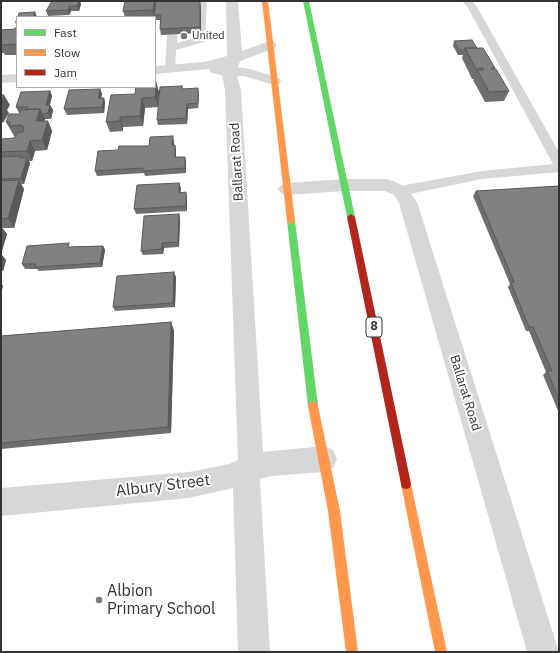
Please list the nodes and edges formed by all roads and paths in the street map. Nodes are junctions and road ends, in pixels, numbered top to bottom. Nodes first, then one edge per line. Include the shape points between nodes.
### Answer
1 (174, 1) edge
2 (202, 1) edge
3 (232, 1) edge
4 (265, 1) edge
5 (306, 1) edge
6 (467, 1) edge
7 (270, 45) junction
8 (171, 48) junction
9 (232, 65) junction
10 (156, 70) edge
11 (170, 70) junction
12 (1, 78) edge
13 (16, 78) edge
14 (274, 81) junction
15 (559, 163) edge
16 (559, 168) edge
17 (344, 185) junction
18 (287, 189) junction
19 (400, 191) junction
20 (324, 459) junction
21 (248, 469) junction
22 (1, 502) edge
23 (254, 652) edge
24 (352, 652) edge
25 (441, 652) edge
26 (543, 652) edge

1 - 8 lane
2 - 8 lane via 200,40
3 - 9 street, Ballarat Road
4 - 7 highway
5 - 17 highway, 8
6 - 15 lane
7 - 9 street
7 - 14 highway
8 - 11 lane
9 - 11 street
9 - 14 street
9 - 21 street, Ballarat Road via 230,77 233,90
10 - 11 street
12 - 13 street
14 - 18 highway
16 - 19 lane via 482,175
17 - 18 street
17 - 19 street via 387,185
17 - 25 highway, 8
18 - 20 highway via 313,404
19 - 26 street, Ballarat Road via 408,202
20 - 21 street, Albury Street via 271,462
20 - 24 highway via 334,511
21 - 22 street, Albury Street via 229,477 188,485
21 - 23 street, Ballarat Road

